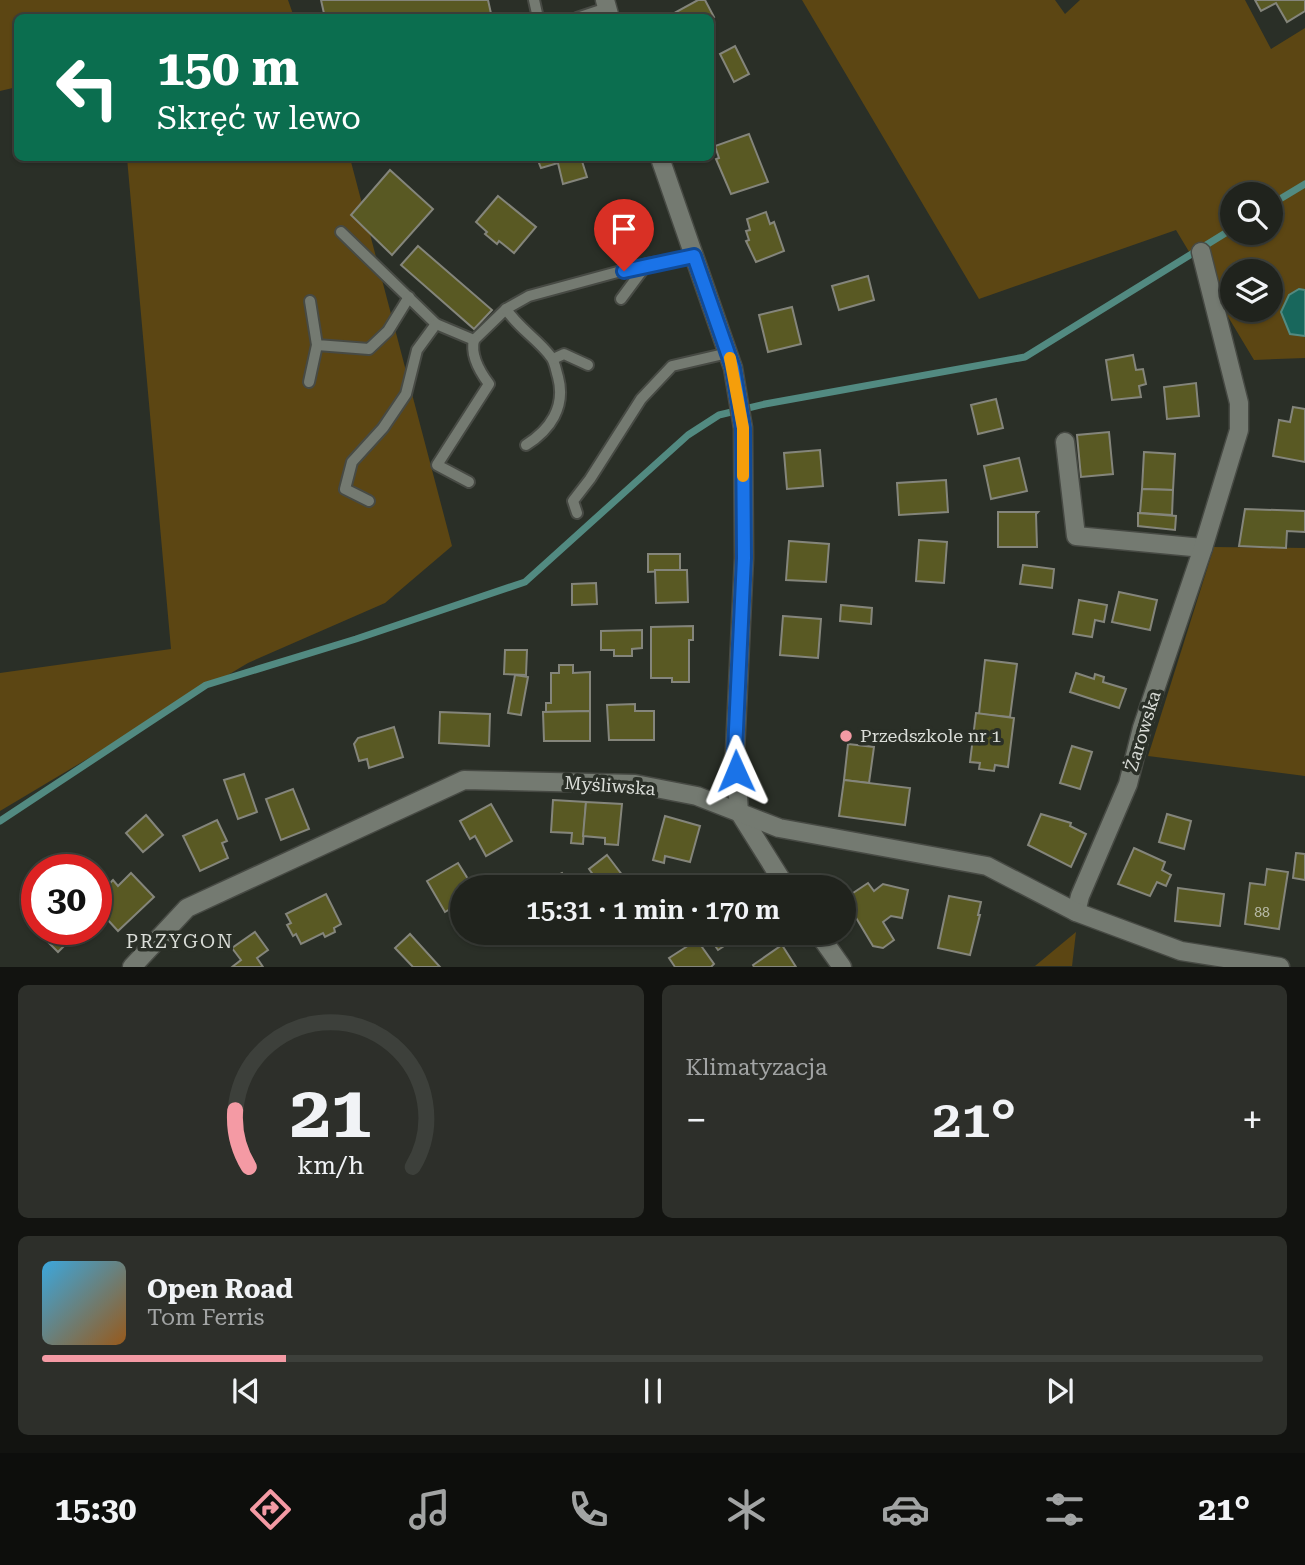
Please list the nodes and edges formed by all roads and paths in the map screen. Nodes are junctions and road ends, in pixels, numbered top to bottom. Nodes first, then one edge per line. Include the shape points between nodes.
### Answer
1 (661, 161) edge
2 (341, 232) dead end
3 (1201, 252) dead end
4 (694, 256) junction
5 (647, 264) junction
6 (409, 297) junction
7 (621, 299) dead end
8 (310, 301) dead end
9 (506, 309) junction
10 (436, 324) junction
11 (474, 340) junction
12 (317, 345) junction
13 (728, 353) junction
14 (552, 359) junction
15 (587, 365) dead end
16 (309, 382) dead end
17 (1065, 442) dead end
18 (526, 445) dead end
19 (469, 482) dead end
20 (369, 501) dead end
21 (577, 513) dead end
22 (1203, 548) junction
23 (739, 812) junction
24 (778, 875) edge
25 (1076, 912) junction
26 (826, 945) edge
27 (132, 967) edge
28 (842, 967) edge
29 (1280, 967) edge

1 - 4 street
2 - 6 lane
3 - 22 street, Żarowska via 1240,412 1237,438
4 - 5 lane
4 - 13 street
5 - 7 lane
5 - 9 lane via 529,296
6 - 10 lane
6 - 12 lane via 388,331 369,349
8 - 12 lane
9 - 11 lane
9 - 14 lane
10 - 11 lane
10 - 20 lane via 417,350 406,394 352,462 345,489
11 - 19 lane via 472,349 489,384 437,465
12 - 16 lane
13 - 21 lane via 673,366 664,374 641,399 573,501
13 - 23 street via 742,421 744,558 735,751
14 - 15 lane via 564,354
14 - 18 lane via 561,389 558,413 540,437
17 - 22 street via 1076,536
22 - 25 street, Żarowska via 1142,727 1128,784
23 - 24 street
23 - 25 street, Myśliwska via 779,828 987,866
23 - 27 street, Myśliwska via 697,796 635,784 464,780 187,908
25 - 29 street, Myśliwska via 1181,951
26 - 28 street

